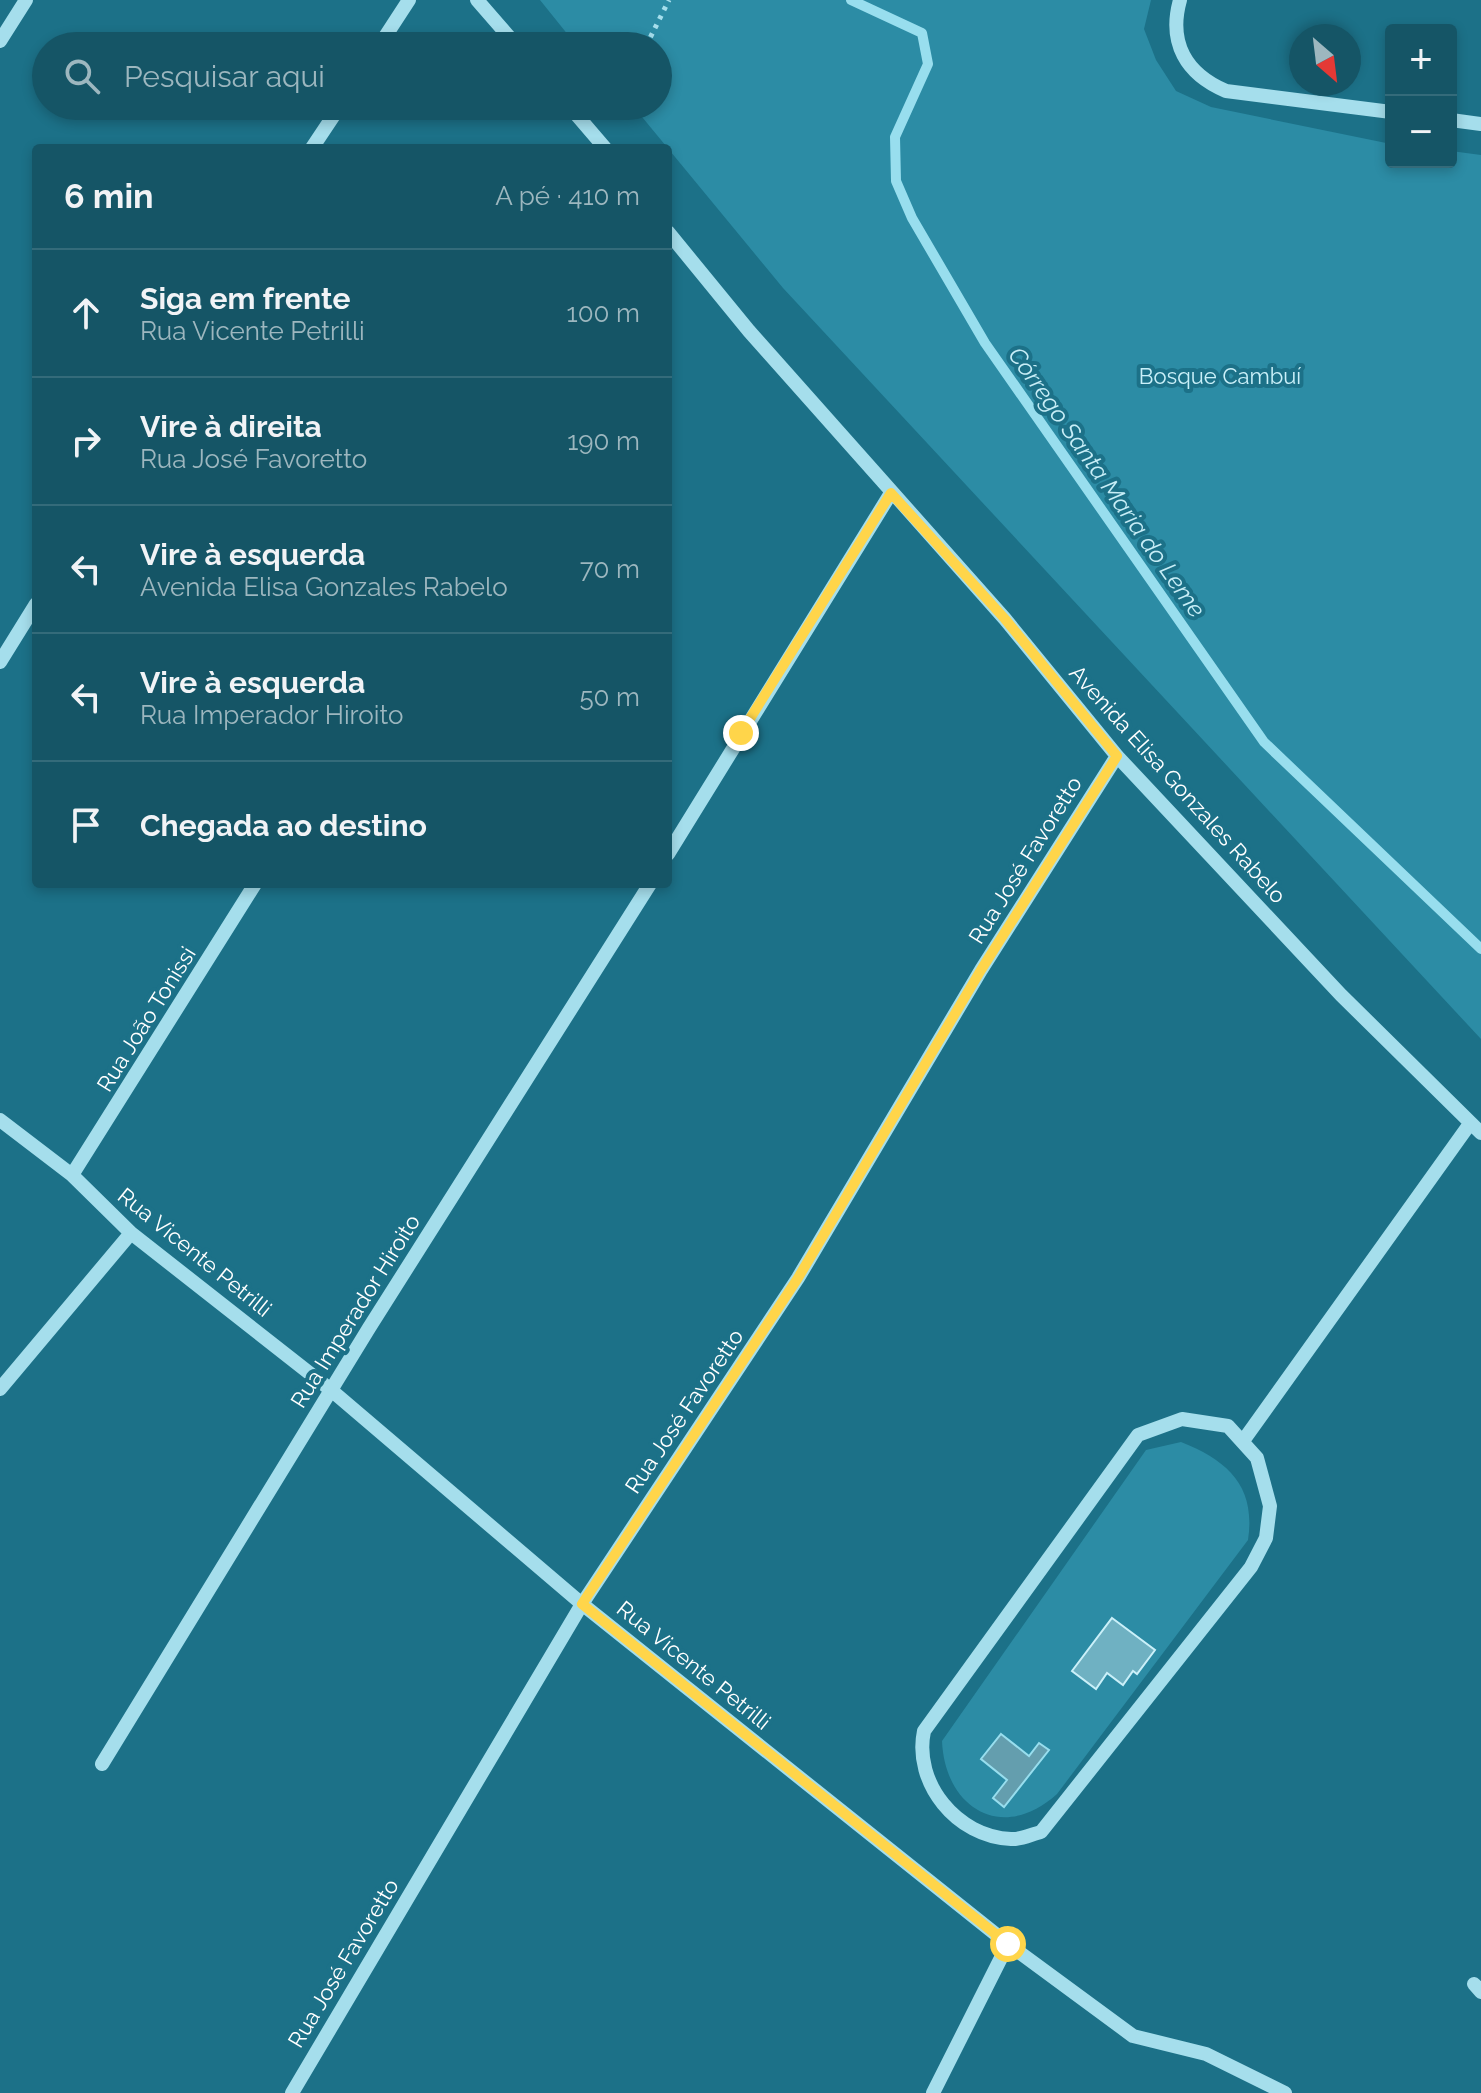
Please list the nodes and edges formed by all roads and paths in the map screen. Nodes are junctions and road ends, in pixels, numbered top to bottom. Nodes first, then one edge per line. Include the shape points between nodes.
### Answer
1 (26, 0) edge
2 (409, 0) edge
3 (477, 0) edge
4 (669, 0) edge
5 (1180, 0) edge
6 (388, 32) edge
7 (505, 32) edge
8 (653, 32) edge
9 (0, 41) edge
10 (1385, 111) edge
11 (331, 120) edge
12 (581, 120) edge
13 (1457, 121) edge
14 (1481, 124) edge
15 (315, 144) edge
16 (602, 144) edge
17 (672, 237) edge
18 (891, 493) junction
19 (32, 610) edge
20 (0, 662) edge
21 (1117, 756) junction
22 (672, 848) edge
23 (252, 888) edge
24 (647, 888) edge
25 (0, 1120) edge
26 (1475, 1129) edge
27 (72, 1175) junction
28 (131, 1233) junction
29 (0, 1389) edge
30 (331, 1390) junction
31 (1243, 1441) junction
32 (582, 1604) junction
33 (102, 1764) dead end
34 (1008, 1944) junction
35 (292, 2093) edge
36 (933, 2093) edge
37 (1285, 2093) edge

1 - 9 street
2 - 6 street
3 - 7 street
4 - 8 path
5 - 10 street via 1175,24 1179,49 1192,71 1226,91
11 - 15 street
12 - 16 street
13 - 14 street
17 - 18 street, Avenida Elisa Gonzales Rabelo
18 - 21 street, Avenida Elisa Gonzales Rabelo via 1005,619
18 - 22 street
19 - 20 street
21 - 26 street, Avenida Elisa Gonzales Rabelo
21 - 32 street, Rua José Favoretto via 981,970 798,1278
23 - 27 street, Rua João Tonissi
24 - 30 street, Rua Imperador Hiroito
25 - 27 street, Rua Vicente Petrilli
26 - 31 street
27 - 28 street, Rua Vicente Petrilli
28 - 29 street
28 - 30 street, Rua Vicente Petrilli
30 - 32 street, Rua Vicente Petrilli
30 - 33 street, Rua Imperador Hiroito
31 - 31 street via 1228,1426 1206,1420 1182,1419 1138,1435 924,1731 923,1772 952,1813 984,1835 1014,1840 1041,1832 1241,1579 1266,1538 1270,1506 1257,1458
32 - 34 street, Rua Vicente Petrilli
32 - 35 street, Rua José Favoretto
34 - 36 street
34 - 37 street, Rua Vicente Petrilli via 1133,2036 1206,2054

